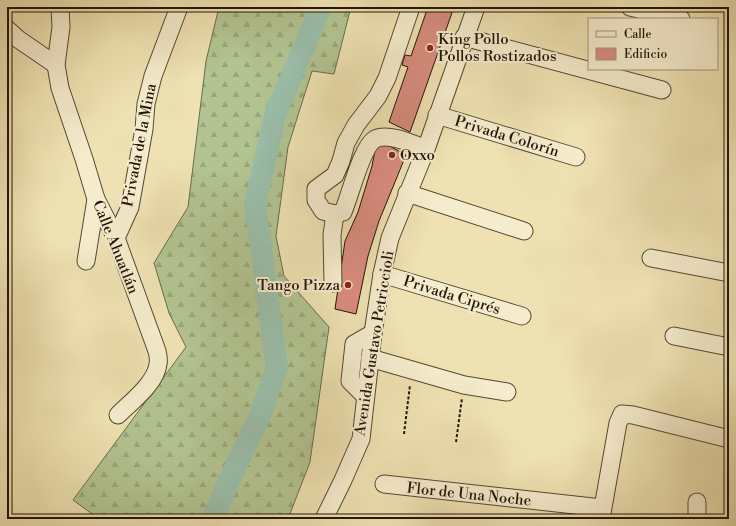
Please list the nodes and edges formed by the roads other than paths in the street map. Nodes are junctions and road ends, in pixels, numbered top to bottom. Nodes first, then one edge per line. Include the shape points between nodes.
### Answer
1 (60, 7) edge
2 (179, 7) edge
3 (411, 7) edge
4 (476, 7) edge
5 (630, 7) edge
6 (677, 18) edge
7 (7, 30) edge
8 (464, 37) junction
9 (56, 66) junction
10 (662, 90) dead end
11 (437, 115) junction
12 (426, 149) junction
13 (576, 157) dead end
14 (407, 193) junction
15 (96, 199) junction
16 (335, 214) junction
17 (524, 231) dead end
18 (116, 238) junction
19 (651, 258) dead end
20 (86, 261) dead end
21 (729, 273) edge
22 (382, 274) junction
23 (333, 283) dead end
24 (522, 316) dead end
25 (373, 333) junction
26 (674, 336) dead end
27 (729, 347) edge
28 (370, 358) junction
29 (507, 392) dead end
30 (365, 396) junction
31 (118, 415) dead end
32 (729, 439) edge
33 (384, 484) dead end
34 (601, 514) edge
35 (324, 519) edge

1 - 9 street, Calle Ahuatlán via 61,27
2 - 18 street, Privada de la Mina via 152,76 130,207
3 - 16 street via 387,78 378,96 346,143 335,175 316,189 316,200 323,211
4 - 8 street, Avenida Gustavo Petriccioli
5 - 6 street
7 - 9 street
8 - 10 street
8 - 11 street, Avenida Gustavo Petriccioli
9 - 15 street, Calle Ahuatlán via 60,88
11 - 12 street, Avenida Gustavo Petriccioli
11 - 13 street, Privada Colorín
12 - 14 street, Avenida Gustavo Petriccioli
12 - 16 street via 401,139 375,139 366,149 343,212
14 - 17 street
14 - 22 street, Avenida Gustavo Petriccioli via 390,238
15 - 18 street, Calle Ahuatlán
15 - 20 street
16 - 23 street via 332,235
18 - 31 street, Calle Ahuatlán via 157,351 158,364 148,385
19 - 21 street
22 - 24 street, Privada Ciprés
22 - 25 street, Avenida Gustavo Petriccioli
25 - 28 street, Avenida Gustavo Petriccioli
25 - 30 street via 354,344 350,381
26 - 27 street
28 - 29 street via 464,385
28 - 30 street, Avenida Gustavo Petriccioli
30 - 35 street, Avenida Gustavo Petriccioli via 361,438
32 - 34 street via 622,414 618,423
33 - 34 street, Flor de Una Noche

